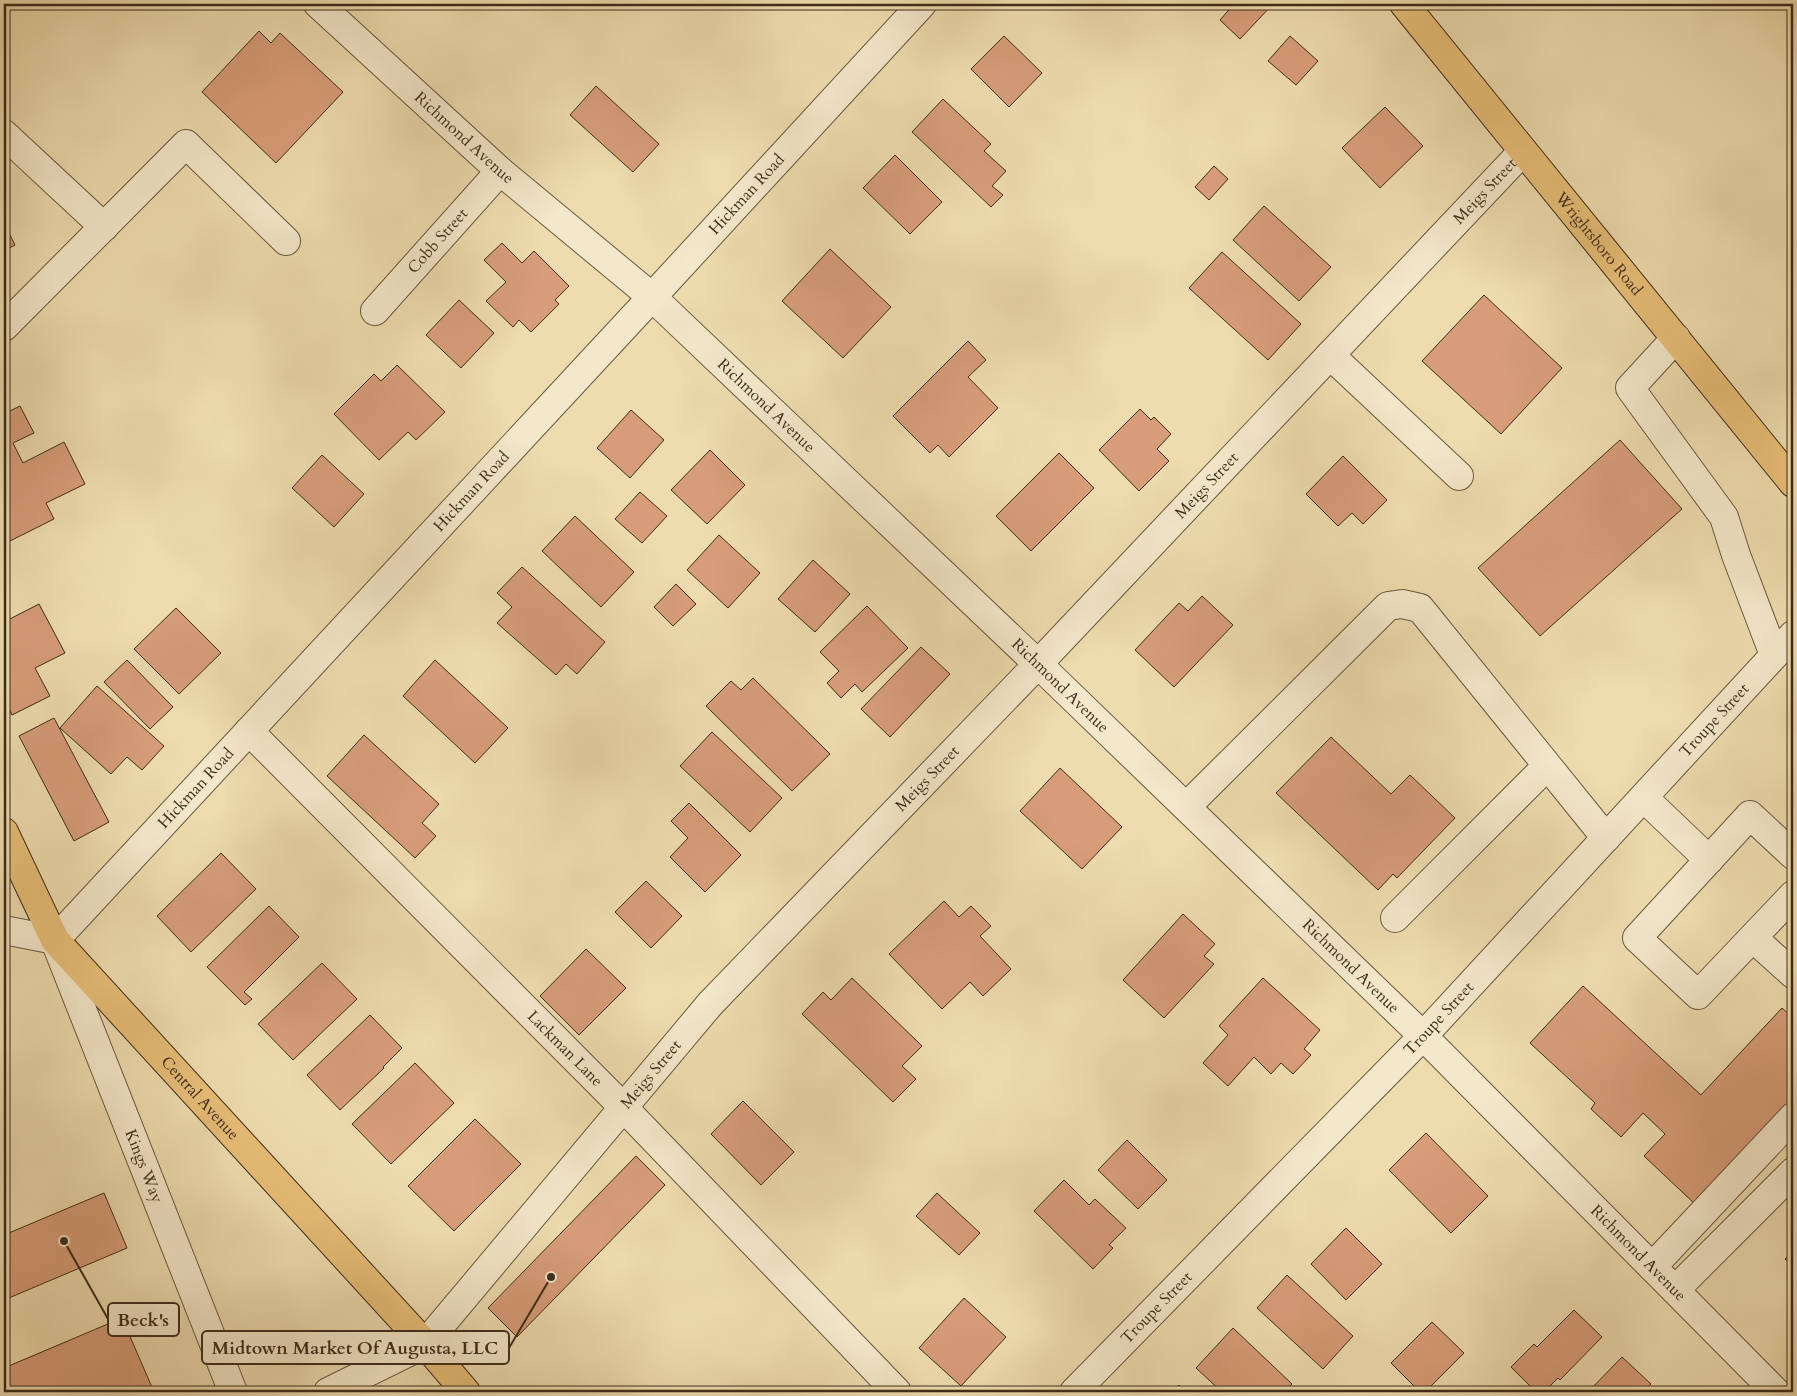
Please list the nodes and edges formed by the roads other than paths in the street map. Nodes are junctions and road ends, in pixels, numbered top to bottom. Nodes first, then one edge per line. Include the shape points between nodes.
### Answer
1 (318, 4) edge
2 (922, 4) edge
3 (1404, 4) edge
4 (4, 134) edge
5 (1523, 151) junction
6 (500, 171) junction
7 (104, 226) junction
8 (286, 241) dead end
9 (652, 297) junction
10 (375, 311) dead end
11 (4, 327) edge
12 (1676, 338) junction
13 (1330, 355) junction
14 (1459, 476) dead end
15 (1793, 483) edge
16 (1793, 635) edge
17 (1774, 655) junction
18 (1038, 664) junction
19 (250, 731) junction
20 (1547, 766) junction
21 (1644, 798) junction
22 (1186, 807) junction
23 (4, 832) edge
24 (1606, 838) junction
25 (1793, 855) edge
26 (1710, 860) junction
27 (1793, 896) edge
28 (1395, 918) dead end
29 (4, 930) edge
30 (1753, 938) junction
31 (55, 940) junction
32 (1793, 974) edge
33 (1423, 1036) junction
34 (623, 1107) junction
35 (1793, 1116) edge
36 (1793, 1172) edge
37 (1652, 1267) junction
38 (1675, 1290) junction
39 (425, 1344) junction
40 (234, 1392) edge
41 (328, 1392) edge
42 (466, 1392) edge
43 (481, 1392) edge
44 (897, 1392) edge
45 (1074, 1392) edge
46 (1776, 1392) edge

1 - 6 street, Richmond Avenue
2 - 9 street, Hickman Road
3 - 5 main road, Wrightsboro Road
4 - 7 street
5 - 12 main road, Wrightsboro Road
5 - 13 street, Meigs Street
6 - 9 street, Richmond Avenue
6 - 10 street, Cobb Street
7 - 8 street via 186,144
7 - 11 street
9 - 18 street, Richmond Avenue
9 - 19 street, Hickman Road
12 - 15 main road, Wrightsboro Road
12 - 17 street via 1630,388 1724,517
13 - 14 street
13 - 18 street, Meigs Street
16 - 17 street, Troupe Street
17 - 21 street, Troupe Street
18 - 22 street, Richmond Avenue
18 - 34 street, Meigs Street via 710,1004
19 - 31 street, Hickman Road
19 - 34 street, Lackman Lane
20 - 22 street via 1420,608 1402,604 1388,606
20 - 24 street
20 - 28 street
21 - 24 street, Troupe Street
21 - 26 street
22 - 33 street, Richmond Avenue
23 - 31 main road, Central Avenue
24 - 33 street, Troupe Street
25 - 26 street via 1750,815
26 - 30 street via 1637,938 1698,995
27 - 30 street
29 - 31 street
30 - 32 street
31 - 39 main road, Central Avenue
31 - 40 street, Kings Way
33 - 37 street, Richmond Avenue
33 - 45 street, Troupe Street
34 - 39 street, Meigs Street
34 - 44 street, Lackman Lane
35 - 37 street
36 - 38 street
37 - 38 street, Richmond Avenue
38 - 46 street, Richmond Avenue
39 - 41 street, Meigs Street
39 - 42 main road, Central Avenue
39 - 43 main road, Central Avenue

